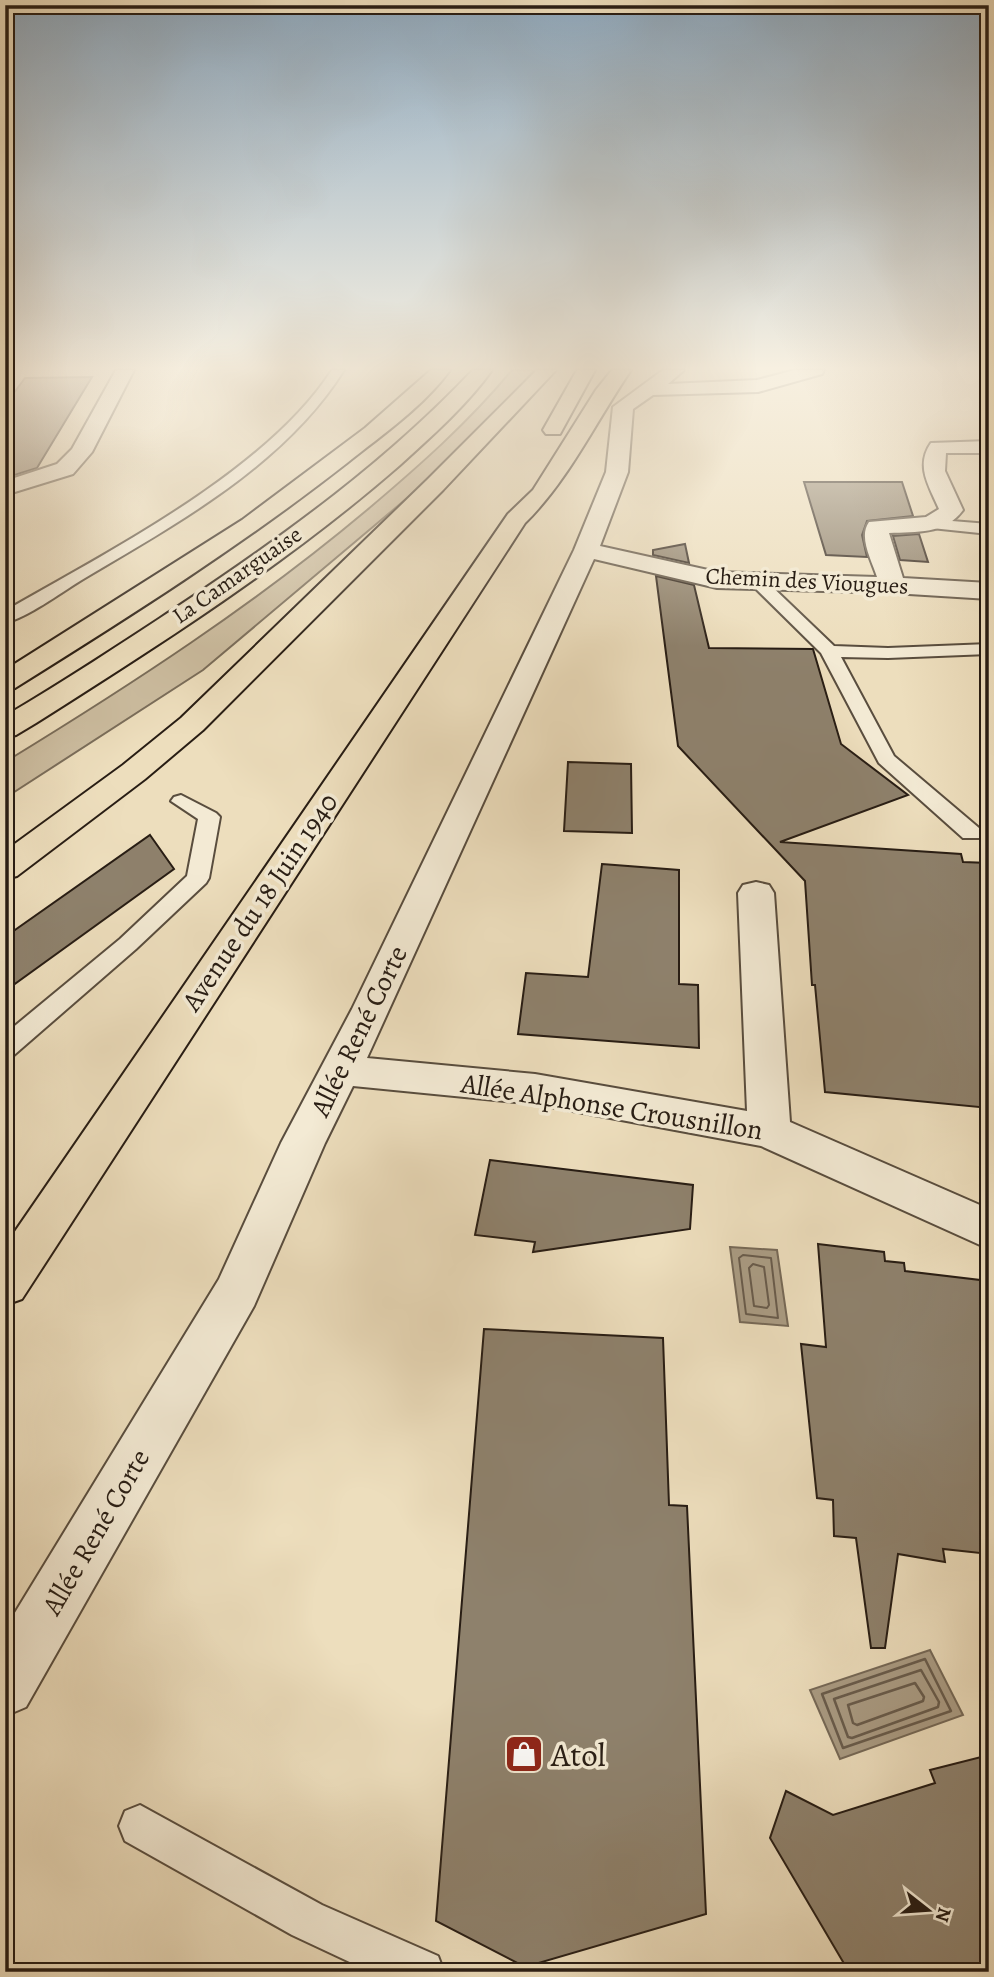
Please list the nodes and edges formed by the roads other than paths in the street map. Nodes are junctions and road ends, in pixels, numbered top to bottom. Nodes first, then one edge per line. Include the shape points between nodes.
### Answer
1 (71, 462) edge
2 (251, 462) edge
3 (334, 462) edge
4 (387, 462) edge
5 (457, 462) edge
6 (562, 462) edge
7 (618, 462) edge
8 (932, 462) edge
9 (529, 475) dead end
10 (5, 488) edge
11 (516, 519) junction
12 (927, 524) junction
13 (989, 529) edge
14 (586, 550) junction
15 (758, 582) junction
16 (893, 585) junction
17 (989, 591) edge
18 (5, 618) edge
19 (989, 649) edge
20 (829, 651) junction
21 (5, 682) edge
22 (5, 729) edge
23 (181, 801) dead end
24 (971, 832) dead end
25 (5, 868) edge
26 (756, 893) dead end
27 (5, 1048) edge
28 (340, 1070) junction
29 (769, 1131) junction
30 (989, 1230) edge
31 (5, 1285) edge
32 (5, 1686) edge
33 (140, 1826) dead end
34 (422, 1972) edge

1 - 10 street via 65,469
2 - 18 lane via 158,528
3 - 21 main road, La Camarguaise via 182,572
4 - 22 main road, La Camarguaise via 326,513 220,589
5 - 25 main road via 191,724
6 - 11 main road, Avenue du 18 Juin 1940 via 542,494
7 - 14 street, Allée René Corte
8 - 12 street via 951,510 944,520
9 - 11 main road, Avenue du 18 Juin 1940
11 - 31 main road, Avenue du 18 Juin 1940
12 - 13 lane
12 - 16 street via 877,527
14 - 15 street, Chemin des Viougues via 716,580
14 - 28 street, Allée René Corte
15 - 16 street, Chemin des Viougues
15 - 20 lane
16 - 17 street, Chemin des Viougues
19 - 20 lane
20 - 24 lane via 886,759
23 - 27 lane via 209,817 198,878
26 - 29 street
28 - 29 street, Allée Alphonse Crousnillon via 535,1089
28 - 32 street, Allée René Corte via 237,1291
29 - 30 street, Allée Alphonse Crousnillon
33 - 34 lane via 307,1920

